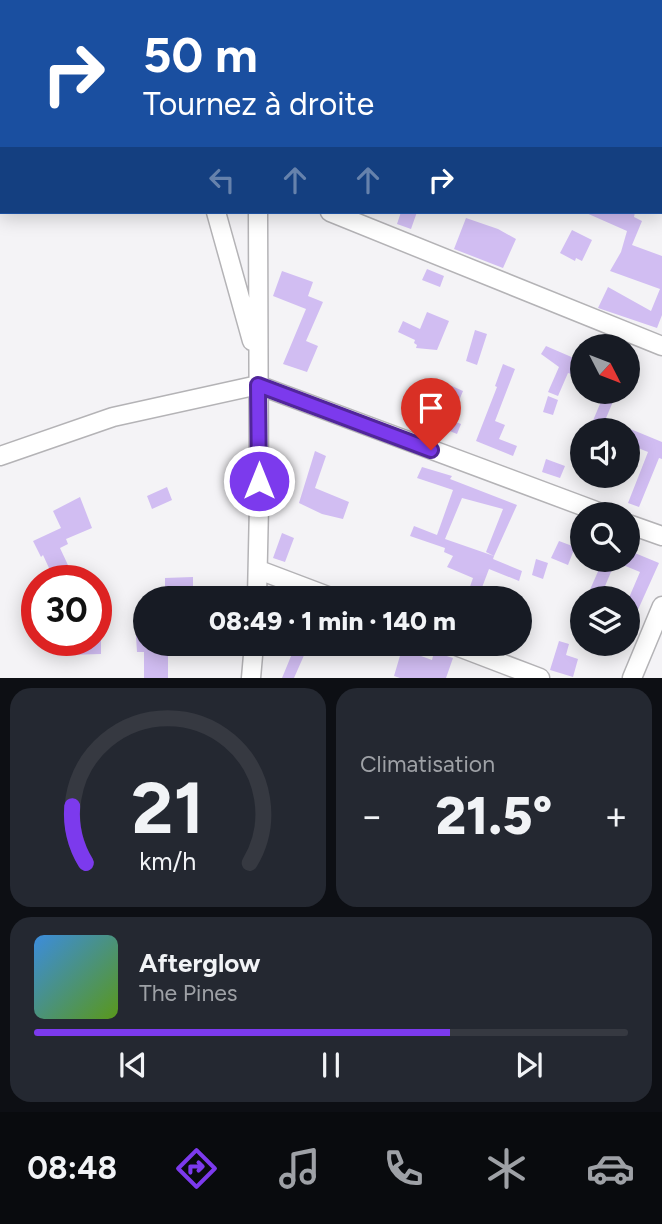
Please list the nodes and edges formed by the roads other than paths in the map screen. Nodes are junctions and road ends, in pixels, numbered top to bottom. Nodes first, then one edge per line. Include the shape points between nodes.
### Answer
1 (217, 214) edge
2 (258, 214) edge
3 (335, 214) edge
4 (662, 346) edge
5 (258, 364) junction
6 (258, 385) junction
7 (0, 457) edge
8 (572, 502) edge
9 (640, 528) edge
10 (662, 536) edge
11 (259, 570) junction
12 (258, 586) edge
13 (301, 586) edge
14 (662, 606) edge
15 (253, 656) edge
16 (482, 656) edge
17 (251, 678) edge
18 (540, 678) edge
19 (632, 678) edge

1 - 5 street
2 - 5 street
3 - 4 street
5 - 6 street
6 - 7 street via 113,417
6 - 8 street
6 - 11 street
9 - 10 street
11 - 12 street
11 - 13 street
14 - 19 street
15 - 17 street
16 - 18 street

